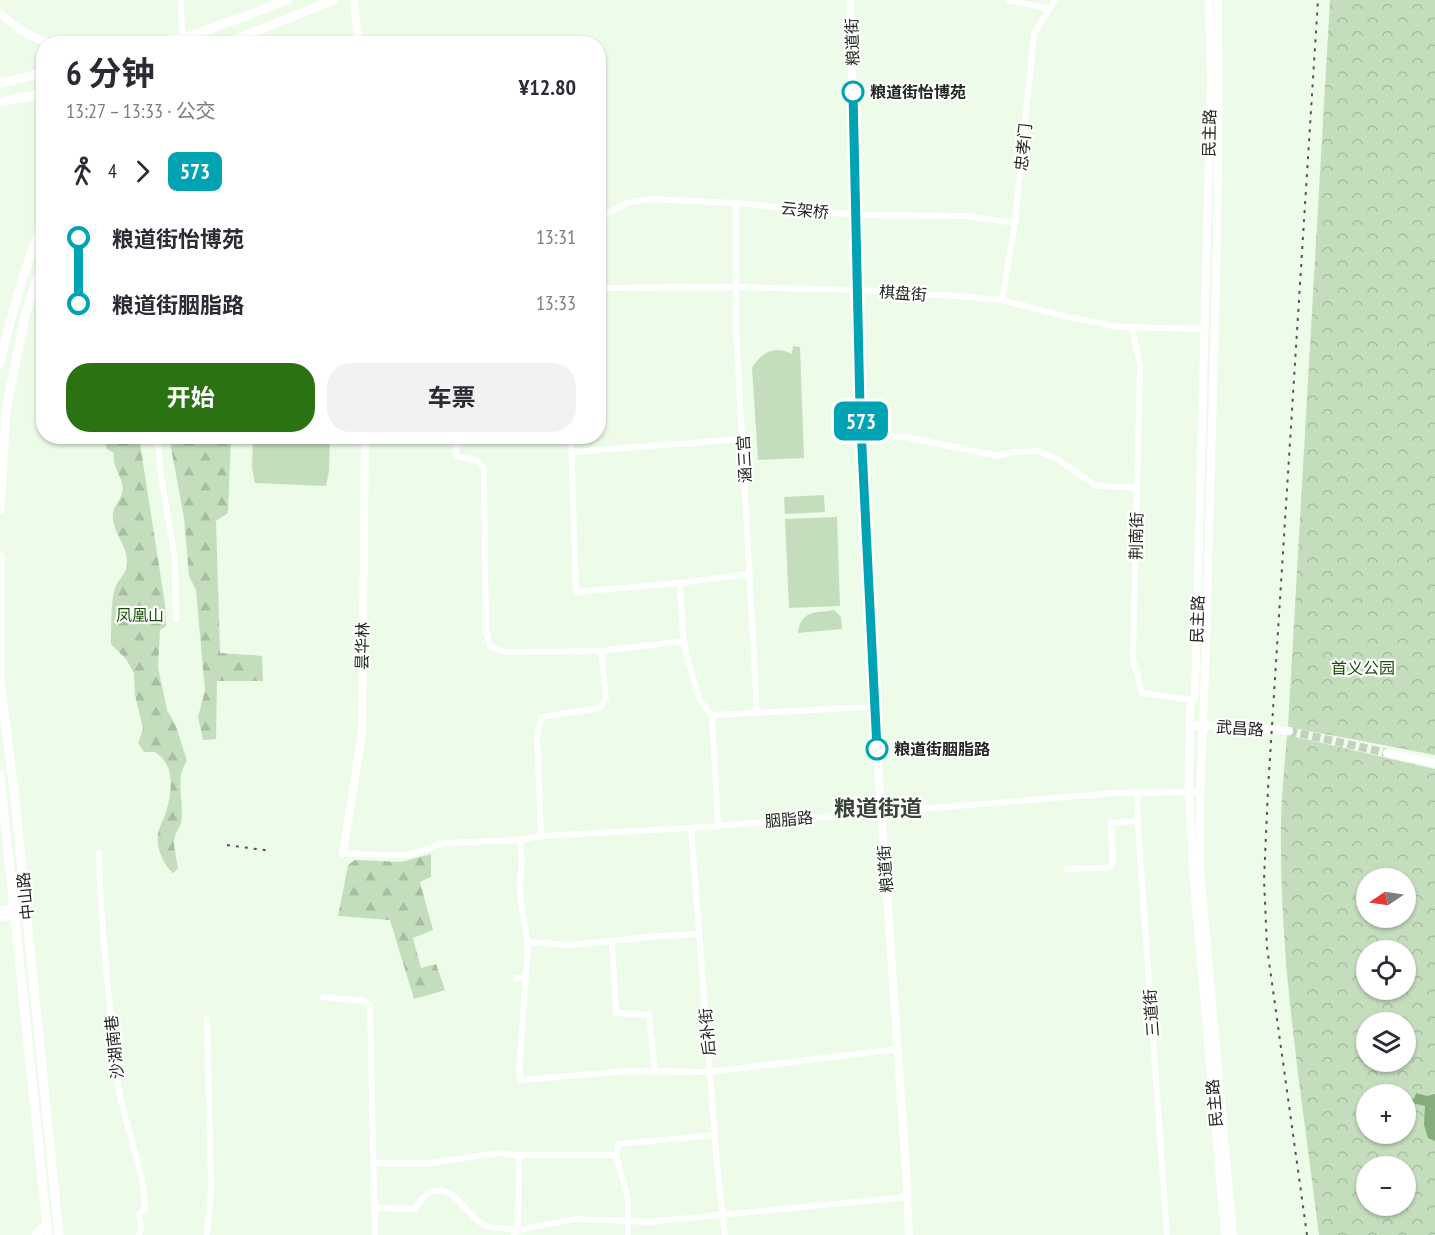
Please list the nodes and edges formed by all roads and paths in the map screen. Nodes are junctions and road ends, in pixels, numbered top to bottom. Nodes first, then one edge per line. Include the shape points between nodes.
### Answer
1 (181, 0) edge
2 (288, 0) edge
3 (334, 0) edge
4 (354, 0) edge
5 (850, 0) edge
6 (1008, 0) edge
7 (1055, 0) edge
8 (1209, 0) edge
9 (1218, 0) edge
10 (1049, 9) junction
11 (0, 13) edge
12 (182, 36) edge
13 (188, 36) edge
14 (244, 36) edge
15 (357, 36) edge
16 (36, 39) edge
17 (36, 75) edge
18 (0, 83) edge
19 (36, 95) edge
20 (0, 102) edge
21 (736, 203) junction
22 (606, 214) edge
23 (857, 215) junction
24 (1014, 223) junction
25 (36, 240) edge
26 (36, 282) edge
27 (736, 287) junction
28 (606, 288) edge
29 (859, 290) junction
30 (1002, 300) junction
31 (1132, 328) junction
32 (1205, 329) junction
33 (0, 364) edge
34 (861, 435) junction
35 (742, 439) junction
36 (159, 444) edge
37 (365, 444) edge
38 (457, 444) edge
39 (571, 444) edge
40 (571, 452) junction
41 (1137, 487) junction
42 (0, 497) edge
43 (0, 510) edge
44 (0, 557) edge
45 (750, 574) junction
46 (680, 583) junction
47 (176, 619) dead end
48 (684, 641) junction
49 (601, 651) junction
50 (1193, 700) junction
51 (874, 707) junction
52 (757, 714) junction
53 (712, 715) junction
54 (1191, 725) junction
55 (1204, 725) junction
56 (1289, 731) tunnel mouth
57 (1387, 753) tunnel mouth
58 (1435, 763) edge
59 (0, 775) edge
60 (1137, 792) junction
61 (1189, 792) junction
62 (1201, 792) junction
63 (881, 811) junction
64 (2, 812) edge
65 (1138, 821) junction
66 (718, 825) junction
67 (692, 828) junction
68 (541, 836) junction
69 (520, 840) junction
70 (99, 853) dead end
71 (343, 854) joint
72 (1067, 869) dead end
73 (0, 910) edge
74 (27, 912) junction
75 (15, 913) junction
76 (0, 917) edge
77 (699, 934) junction
78 (612, 941) junction
79 (528, 942) junction
80 (323, 997) dead end
81 (207, 1018) dead end
82 (898, 1049) junction
83 (655, 1071) junction
84 (710, 1072) junction
85 (715, 1135) junction
86 (519, 1155) junction
87 (616, 1155) junction
88 (374, 1163) junction
89 (907, 1197) junction
90 (375, 1208) junction
91 (722, 1214) junction
92 (628, 1221) junction
93 (47, 1223) junction
94 (514, 1234) edge
95 (36, 1235) edge
96 (48, 1235) edge
97 (59, 1235) edge
98 (139, 1235) edge
99 (207, 1235) edge
100 (375, 1235) edge
101 (628, 1235) edge
102 (725, 1235) edge
103 (909, 1235) edge
104 (1167, 1235) edge
105 (1225, 1235) edge
106 (1233, 1235) edge

1 - 12 street
2 - 13 main road
3 - 14 main road
4 - 15 street
5 - 23 street, 粮道街
6 - 10 street
7 - 10 street, 忠孝门
8 - 32 main road, 民主路
9 - 55 main road, 民主路
10 - 24 street, 忠孝门 via 1034,34
11 - 16 main road
17 - 18 main road
19 - 20 main road
21 - 22 street, 云架桥 via 649,199 627,203
21 - 23 street, 云架桥
21 - 27 street, 涵三宫
23 - 24 street, 云架桥 via 967,216
23 - 29 street, 粮道街
24 - 30 street, 忠孝门
25 - 33 main road via 11,312
26 - 42 main road via 25,315 6,410
27 - 28 street, 棋盘街
27 - 29 street, 棋盘街
27 - 35 street, 涵三宫
29 - 30 street, 棋盘街
29 - 34 street, 粮道街
30 - 31 street, 棋盘街
31 - 32 street, 棋盘街
31 - 41 street, 荆南街 via 1140,366
32 - 50 main road, 民主路
34 - 41 street via 906,437 997,456 1038,451 1056,458 1096,486
34 - 51 street, 粮道街
35 - 40 street
35 - 45 street, 涵三宫
36 - 47 street via 175,558
37 - 71 street, 昙华林 via 362,732
38 - 49 street via 456,456 477,461 484,468 486,631 490,646 506,652
39 - 40 street
40 - 46 street via 576,592
41 - 50 street, 荆南街 via 1132,659 1142,693
42 - 43 main road
44 - 74 main road, 中山路 via 0,679
45 - 46 street
45 - 52 street, 涵三宫
46 - 48 street
48 - 49 street
48 - 53 street via 700,701
49 - 68 street via 606,698 600,708 542,717 537,733
50 - 54 main road, 民主路
51 - 52 street
51 - 63 street, 粮道街
52 - 53 street
53 - 66 street
54 - 55 street, 武昌路
54 - 61 main road, 民主路
55 - 56 street, 武昌路
55 - 62 main road, 民主路
57 - 58 street
59 - 64 main road, 中山路
60 - 61 street, 胭脂路
60 - 63 street, 胭脂路
60 - 65 street, 三道街
61 - 62 street, 胭脂路
61 - 105 main road, 民主路
62 - 106 main road, 民主路 via 1200,870
63 - 66 street, 胭脂路
63 - 82 street, 粮道街
64 - 75 main road, 中山路
65 - 72 street via 1111,823 1112,865
65 - 104 street, 三道街
66 - 67 street, 胭脂路
67 - 68 street, 胭脂路
67 - 77 street, 后补街
68 - 69 street, 胭脂路
69 - 71 street, 胭脂路 via 444,843 409,855
69 - 79 street via 521,903
70 - 98 street, 沙湖南巷 via 117,1082 140,1163 144,1199 145,1209 139,1213
73 - 75 main road
74 - 75 main road
74 - 97 main road, 中山路
75 - 76 main road
75 - 93 main road, 中山路
77 - 78 street
77 - 84 street, 后补街
78 - 79 street via 571,945
78 - 83 street via 616,1013 649,1015
79 - 83 street via 521,1080
80 - 88 street via 364,1001 370,1006
81 - 99 street via 211,1190
82 - 84 street
82 - 89 street, 粮道街
83 - 84 street
84 - 85 street, 后补街
85 - 87 street via 618,1144
85 - 91 street, 后补街
86 - 87 street
86 - 88 street via 498,1153 430,1163
86 - 94 street via 518,1228
87 - 92 street via 628,1199
88 - 90 street
89 - 91 street
89 - 103 street, 粮道街
90 - 94 street via 414,1209 424,1196 440,1191 455,1197 484,1225 512,1229
90 - 100 street
91 - 92 street
91 - 102 street, 后补街
92 - 94 street via 576,1219
92 - 101 street
93 - 95 main road
93 - 96 main road, 中山路

